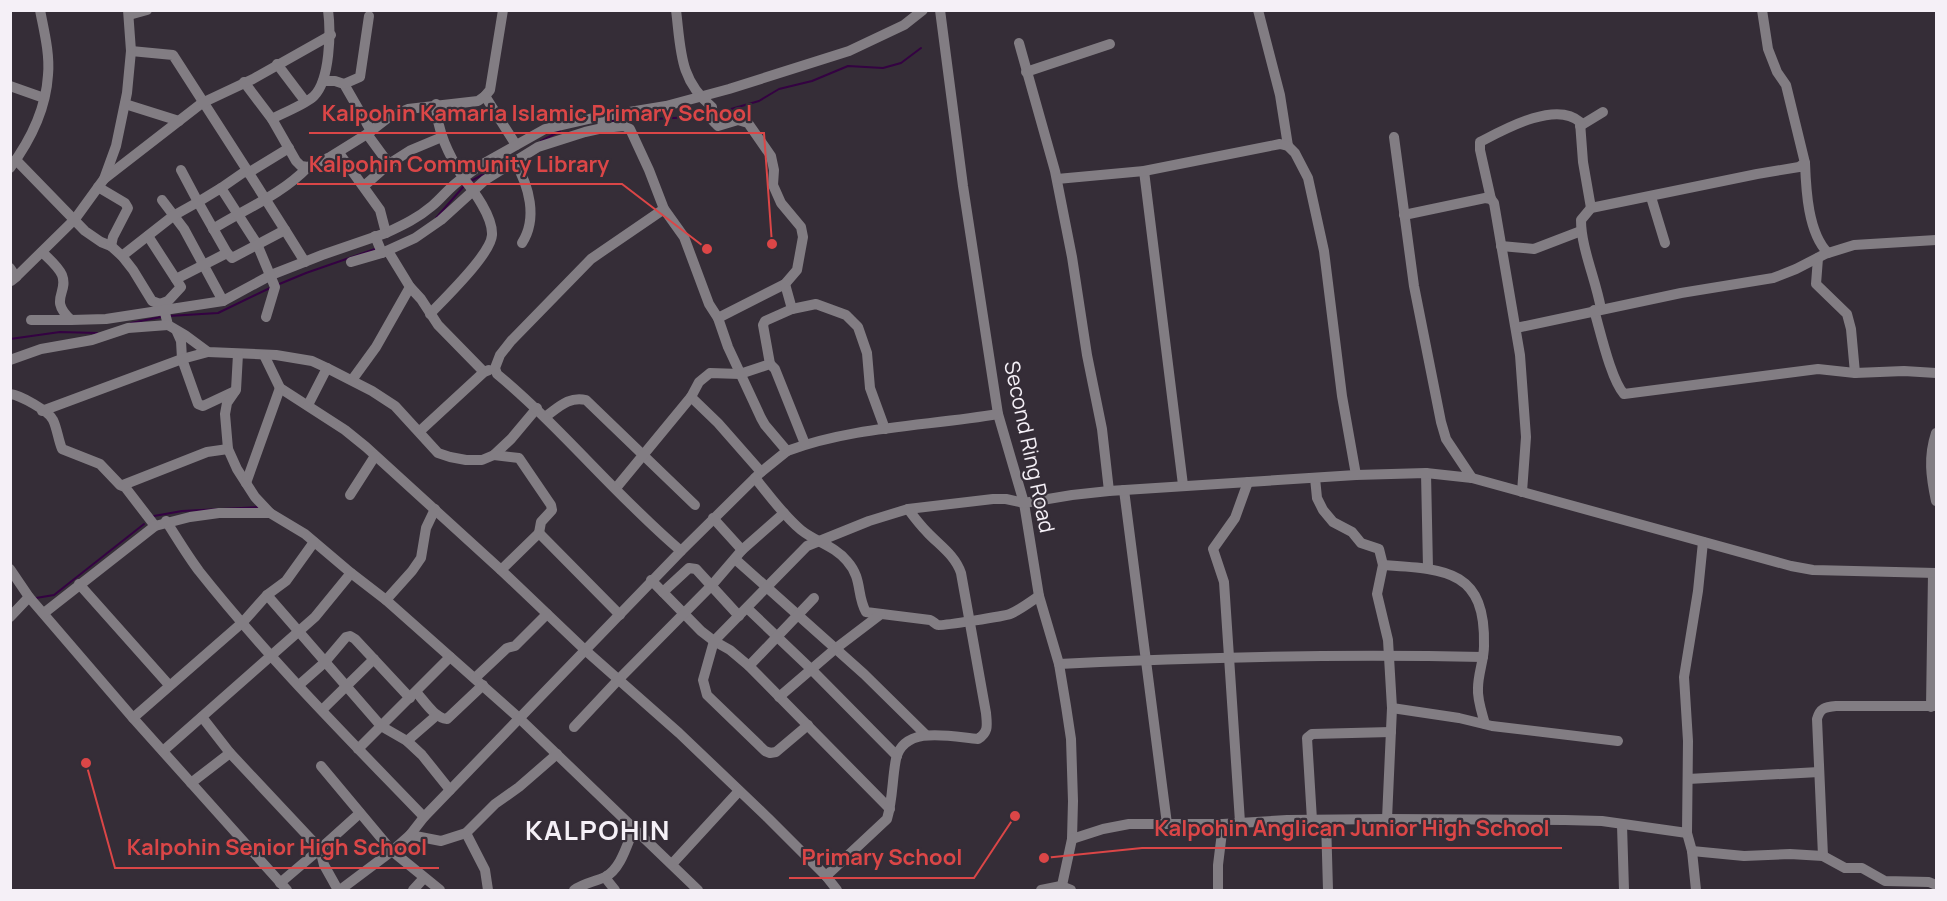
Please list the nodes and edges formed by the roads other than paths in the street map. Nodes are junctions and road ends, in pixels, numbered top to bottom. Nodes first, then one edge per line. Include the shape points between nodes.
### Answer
1 (40, 10) edge
2 (147, 10) edge
3 (328, 10) edge
4 (503, 10) edge
5 (676, 10) edge
6 (923, 10) edge
7 (940, 10) edge
8 (1258, 10) edge
9 (1762, 10) edge
10 (129, 13) edge
11 (369, 16) dead end
12 (331, 35) junction
13 (1019, 43) dead end
14 (1110, 44) dead end
15 (131, 51) junction
16 (277, 64) junction
17 (1026, 72) junction
18 (322, 81) junction
19 (244, 82) junction
20 (344, 84) junction
21 (10, 86) edge
22 (485, 96) junction
23 (700, 97) junction
24 (44, 98) junction
25 (305, 101) junction
26 (202, 103) junction
27 (125, 104) junction
28 (436, 104) junction
29 (1603, 112) dead end
30 (272, 118) junction
31 (179, 121) junction
32 (603, 122) junction
33 (1580, 126) junction
34 (369, 133) junction
35 (442, 137) junction
36 (1394, 137) dead end
37 (516, 145) junction
38 (1288, 146) junction
39 (289, 148) junction
40 (339, 153) junction
41 (515, 162) junction
42 (1805, 163) junction
43 (13, 164) edge
44 (389, 164) junction
45 (308, 167) junction
46 (181, 170) dead end
47 (248, 171) junction
48 (1144, 171) junction
49 (1057, 179) junction
50 (101, 183) junction
51 (467, 183) junction
52 (364, 186) junction
53 (221, 188) junction
54 (1651, 196) junction
55 (1491, 199) junction
56 (162, 200) dead end
57 (265, 201) junction
58 (198, 202) junction
59 (1591, 208) junction
60 (664, 209) junction
61 (239, 213) junction
62 (1404, 215) junction
63 (173, 216) junction
64 (75, 219) junction
65 (213, 229) junction
66 (285, 231) junction
67 (1581, 231) junction
68 (148, 236) junction
69 (1936, 240) edge
70 (522, 243) dead end
71 (1665, 243) dead end
72 (257, 244) junction
73 (381, 244) junction
74 (111, 246) junction
75 (1502, 246) junction
76 (42, 252) junction
77 (227, 253) junction
78 (1823, 255) junction
79 (122, 256) junction
80 (305, 262) junction
81 (351, 262) dead end
82 (205, 266) junction
83 (12, 276) edge
84 (273, 281) junction
85 (179, 283) junction
86 (785, 284) junction
87 (410, 287) junction
88 (223, 301) junction
89 (191, 306) junction
90 (792, 309) junction
91 (1597, 310) junction
92 (164, 314) junction
93 (430, 314) junction
94 (266, 317) dead end
95 (718, 318) junction
96 (31, 320) dead end
97 (71, 320) junction
98 (1516, 328) junction
99 (177, 332) junction
100 (208, 352) junction
101 (238, 354) junction
102 (264, 355) junction
103 (182, 359) junction
104 (10, 360) edge
105 (770, 364) junction
106 (327, 368) junction
107 (495, 368) junction
108 (484, 372) junction
109 (1855, 373) junction
110 (1936, 373) edge
111 (740, 374) junction
112 (352, 380) junction
113 (280, 388) junction
114 (236, 390) junction
115 (10, 394) edge
116 (691, 397) junction
117 (308, 405) junction
118 (537, 408) junction
119 (42, 411) junction
120 (998, 414) junction
121 (545, 417) junction
122 (885, 429) junction
123 (420, 431) junction
124 (1936, 433) edge
125 (805, 444) junction
126 (228, 449) junction
127 (787, 451) junction
128 (494, 455) junction
129 (375, 456) junction
130 (643, 456) junction
131 (1426, 473) junction
132 (758, 475) junction
133 (1356, 475) junction
134 (1315, 477) junction
135 (1472, 478) junction
136 (1248, 482) junction
137 (246, 483) junction
138 (123, 485) junction
139 (1183, 485) junction
140 (616, 489) junction
141 (1124, 490) junction
142 (1110, 491) junction
143 (1522, 492) junction
144 (350, 495) dead end
145 (1936, 501) edge
146 (1024, 503) junction
147 (695, 505) dead end
148 (435, 509) junction
149 (908, 509) junction
150 (270, 513) junction
151 (784, 513) junction
152 (713, 518) junction
153 (166, 521) junction
154 (155, 525) junction
155 (539, 533) junction
156 (314, 542) junction
157 (816, 542) junction
158 (1703, 542) junction
159 (681, 551) junction
160 (738, 555) junction
161 (1383, 566) junction
162 (1428, 568) junction
163 (10, 569) edge
164 (501, 570) junction
165 (351, 573) junction
166 (1934, 573) edge
167 (651, 580) junction
168 (79, 584) junction
169 (712, 585) junction
170 (765, 588) junction
171 (663, 592) junction
172 (267, 595) junction
173 (1039, 596) junction
174 (29, 597) junction
175 (814, 598) dead end
176 (386, 600) junction
177 (743, 612) junction
178 (44, 613) junction
179 (547, 614) junction
180 (684, 614) junction
181 (881, 614) junction
182 (620, 615) junction
183 (798, 615) junction
184 (10, 617) edge
185 (970, 621) junction
186 (243, 622) junction
187 (297, 631) junction
188 (778, 637) junction
189 (714, 641) junction
190 (835, 649) junction
191 (585, 650) junction
192 (1389, 655) junction
193 (272, 656) junction
194 (450, 657) junction
195 (1484, 657) junction
196 (1230, 658) junction
197 (374, 659) junction
198 (1146, 660) junction
199 (324, 663) junction
200 (1059, 664) junction
201 (749, 666) junction
202 (811, 669) junction
203 (618, 680) junction
204 (479, 682) junction
205 (170, 685) junction
206 (298, 685) junction
207 (346, 687) junction
208 (413, 695) junction
209 (779, 697) junction
210 (1934, 706) edge
211 (1392, 708) junction
212 (322, 710) junction
213 (437, 715) junction
214 (202, 717) junction
215 (133, 718) junction
216 (519, 718) junction
217 (1485, 724) junction
218 (808, 725) junction
219 (381, 726) junction
220 (574, 727) dead end
221 (1391, 732) junction
222 (926, 735) junction
223 (408, 741) junction
224 (1618, 741) dead end
225 (358, 749) junction
226 (163, 751) junction
227 (230, 753) junction
228 (557, 754) junction
229 (897, 756) junction
230 (321, 766) dead end
231 (1819, 772) junction
232 (1688, 779) junction
233 (191, 783) junction
234 (450, 790) junction
235 (739, 791) junction
236 (890, 809) junction
237 (360, 813) junction
238 (424, 817) junction
239 (1387, 819) junction
240 (1312, 820) junction
241 (1326, 820) junction
242 (1240, 822) junction
243 (1167, 824) junction
244 (1222, 824) junction
245 (1623, 825) junction
246 (634, 828) junction
247 (1688, 832) junction
248 (466, 833) junction
249 (410, 835) junction
250 (1072, 838) junction
251 (320, 849) junction
252 (392, 851) junction
253 (1692, 851) junction
254 (1823, 856) junction
255 (672, 864) junction
256 (607, 876) junction
257 (825, 876) junction
258 (424, 878) junction
259 (1934, 881) edge
260 (284, 887) edge
261 (1064, 889) edge
262 (339, 891) edge
263 (413, 891) edge
264 (440, 891) edge
265 (488, 891) edge
266 (574, 891) edge
267 (615, 891) edge
268 (698, 891) edge
269 (837, 891) edge
270 (1041, 891) edge
271 (1218, 891) edge
272 (1328, 891) edge
273 (1624, 891) edge
274 (1696, 891) edge

1 - 24 street via 49,74
2 - 10 street
3 - 12 street
4 - 22 street
5 - 23 street via 683,69
6 - 23 street via 904,25 849,51
7 - 120 street, Second Ring Road
8 - 38 street via 1280,94
9 - 42 street via 1768,49 1786,85
10 - 15 street
11 - 20 street via 360,77
12 - 16 street
12 - 18 street
13 - 17 street
14 - 17 street
15 - 26 street via 172,55
15 - 27 street
16 - 19 street
16 - 25 street
17 - 49 street
18 - 20 street
18 - 25 street via 314,96
19 - 26 street
19 - 30 street
20 - 34 street
21 - 24 street
22 - 28 street via 478,101
22 - 37 street
23 - 32 street
23 - 86 street via 712,107 713,121 718,126 738,120 748,123 771,156 772,186 801,227 803,237 797,270
24 - 43 street via 30,137
25 - 30 street
26 - 31 street
26 - 47 street
27 - 31 street
27 - 50 street via 116,146
28 - 34 street via 389,117
28 - 35 street
29 - 33 street
30 - 39 street
31 - 50 street
32 - 37 street via 545,129
32 - 41 street via 538,147
32 - 60 street via 630,129
33 - 55 street via 1575,117 1554,114 1526,120 1480,142
33 - 59 street
34 - 40 street
34 - 44 street
35 - 44 street
35 - 51 street
36 - 62 street
37 - 51 street
38 - 48 street via 1280,144
38 - 133 street via 1308,177 1324,251
39 - 45 street via 296,161
39 - 47 street
40 - 45 street
40 - 52 street
41 - 51 street via 485,180
41 - 70 street via 529,194 528,233
42 - 54 street
42 - 78 street via 1808,203
43 - 64 street
44 - 52 street
45 - 57 street
46 - 58 street
47 - 53 street
47 - 57 street
48 - 49 street
48 - 139 street
49 - 142 street
50 - 64 street
50 - 74 street via 128,208
51 - 73 street via 448,189 434,205
51 - 73 street via 441,220 416,238
51 - 93 street via 490,224 492,236 488,250
52 - 73 street via 380,210
53 - 58 street
53 - 61 street
54 - 59 street
54 - 71 street
55 - 62 street
55 - 75 street
56 - 63 street
57 - 61 street
57 - 66 street
58 - 63 street
58 - 65 street
59 - 67 street via 1581,219
60 - 95 street via 684,237
60 - 107 street via 591,259 512,341
61 - 65 street
61 - 72 street
62 - 135 street via 1421,332 1441,422 1446,439
63 - 68 street
63 - 82 street
64 - 74 street via 85,231
64 - 76 street
65 - 77 street
66 - 72 street
66 - 80 street
67 - 75 street via 1534,249
67 - 91 street via 1597,289
68 - 79 street
68 - 85 street
69 - 78 street via 1854,245
72 - 77 street via 232,258
72 - 84 street
73 - 80 street
73 - 81 street
73 - 87 street
74 - 79 street
75 - 98 street
76 - 83 street
76 - 97 street via 62,276 59,304
77 - 82 street
78 - 91 street via 1773,278
78 - 109 street via 1816,284 1847,314
79 - 92 street
80 - 84 street
82 - 85 street
82 - 88 street
84 - 88 street
84 - 94 street
85 - 89 street
85 - 92 street
86 - 90 street
86 - 95 street
87 - 93 street
87 - 112 street
88 - 89 street
89 - 92 street
90 - 105 street via 763,325
90 - 122 street via 816,304 846,315 858,327 867,353 870,388
91 - 98 street
91 - 109 street via 1611,365 1624,394 1818,369
92 - 97 street
92 - 99 street
92 - 104 street via 92,340 41,349
93 - 108 street
95 - 111 street
96 - 97 street
98 - 143 street via 1526,437
99 - 100 street
99 - 103 street
100 - 101 street
100 - 103 street
101 - 102 street
101 - 114 street
102 - 106 street via 302,359
102 - 113 street
103 - 114 street via 200,406
103 - 119 street
105 - 111 street
105 - 125 street
106 - 112 street
106 - 117 street
107 - 108 street
107 - 118 street
108 - 123 street
109 - 110 street
111 - 116 street via 710,373 699,382
111 - 127 street via 765,425
112 - 123 street via 395,406
113 - 117 street
113 - 137 street
114 - 126 street via 227,402 225,414
115 - 119 street
116 - 130 street
116 - 132 street via 718,423
117 - 129 street
118 - 121 street
118 - 128 street
119 - 138 street via 53,420 62,449 100,464
120 - 122 street
120 - 146 street, Second Ring Road
121 - 130 street via 570,400 586,400
121 - 140 street
122 - 125 street
123 - 128 street via 438,453 450,457 482,460
124 - 145 street via 1930,474
125 - 127 street
126 - 137 street
126 - 138 street via 207,452
127 - 132 street
128 - 155 street via 519,458 551,505
129 - 144 street
129 - 148 street
130 - 140 street
130 - 147 street
131 - 133 street
131 - 135 street
131 - 162 street
132 - 151 street
132 - 152 street
133 - 134 street
134 - 136 street
134 - 161 street via 1317,498 1323,510 1361,543 1379,549
135 - 143 street
136 - 139 street
136 - 196 street via 1235,518 1213,549 1224,582
137 - 150 street
138 - 154 street
139 - 141 street
140 - 159 street
141 - 142 street
141 - 198 street
142 - 146 street
143 - 158 street
146 - 149 street via 993,499
146 - 173 street, Second Ring Road
148 - 164 street
148 - 176 street via 426,528 421,558
149 - 157 street
149 - 185 street via 958,565
150 - 153 street via 219,513
150 - 156 street
151 - 157 street
151 - 160 street
152 - 159 street
152 - 160 street
153 - 154 street
153 - 186 street via 198,569
154 - 168 street
155 - 164 street
155 - 182 street
156 - 165 street
156 - 172 street via 286,581
157 - 170 street via 802,550
157 - 181 street via 834,549 847,561 859,580 866,612
158 - 166 street via 1813,570
158 - 232 street via 1684,676
159 - 167 street
160 - 169 street
160 - 170 street
161 - 162 street
161 - 192 street via 1377,594
162 - 195 street via 1459,578 1478,599 1483,611
163 - 174 street
164 - 179 street
165 - 176 street
165 - 187 street via 315,617
166 - 210 street
167 - 171 street
167 - 182 street
168 - 178 street
168 - 205 street
169 - 171 street via 696,569 689,568
169 - 177 street
169 - 180 street
170 - 177 street
170 - 183 street
171 - 180 street
172 - 186 street
172 - 187 street
173 - 185 street via 1011,614
173 - 200 street, Second Ring Road
174 - 178 street
174 - 184 street
175 - 183 street
176 - 194 street
177 - 188 street
177 - 189 street
178 - 215 street
179 - 191 street
179 - 204 street via 515,646 507,648
180 - 189 street
180 - 203 street
181 - 185 street via 930,620 939,625
181 - 190 street
182 - 191 street
183 - 188 street
183 - 190 street
185 - 222 street via 987,730 978,739
186 - 193 street
186 - 205 street
187 - 193 street
187 - 199 street
188 - 201 street
188 - 202 street
189 - 201 street
189 - 218 street via 703,680 707,695 765,751 776,752
190 - 202 street
190 - 222 street
191 - 203 street
191 - 216 street
192 - 195 street
192 - 196 street
192 - 211 street
193 - 206 street
193 - 214 street
194 - 204 street
194 - 208 street
195 - 217 street via 1478,688
196 - 198 street
196 - 242 street
197 - 199 street via 350,636
197 - 207 street
197 - 208 street
198 - 200 street
198 - 243 street
199 - 206 street
199 - 207 street
200 - 250 street, Second Ring Road via 1071,739
201 - 209 street
202 - 209 street
202 - 229 street
203 - 220 street
203 - 235 street
204 - 213 street via 447,718
204 - 216 street
205 - 215 street
206 - 212 street
207 - 212 street
207 - 219 street
208 - 213 street
208 - 219 street
209 - 218 street
210 - 231 street via 1823,708 1817,719
211 - 217 street
211 - 221 street
212 - 225 street
213 - 223 street
214 - 226 street
214 - 227 street
215 - 226 street
216 - 228 street
216 - 234 street
217 - 224 street
218 - 236 street
219 - 223 street
219 - 225 street
221 - 239 street
221 - 240 street via 1308,736
222 - 229 street via 904,744
223 - 234 street
225 - 238 street
226 - 233 street
227 - 233 street
227 - 251 street
228 - 246 street
228 - 248 street
229 - 236 street
230 - 237 street
231 - 232 street
231 - 254 street
232 - 247 street
233 - 260 street
234 - 238 street
235 - 255 street
235 - 257 street
236 - 257 street via 886,819
237 - 251 street
237 - 252 street
238 - 249 street
239 - 241 street
239 - 245 street via 1554,819
240 - 241 street
240 - 242 street
241 - 272 street
242 - 244 street
243 - 244 street
243 - 250 street via 1129,824
244 - 271 street
245 - 247 street
245 - 273 street
246 - 255 street
246 - 256 street via 620,861
247 - 253 street
248 - 249 street via 441,840
248 - 265 street via 485,870
249 - 252 street
250 - 261 street, Second Ring Road
251 - 260 street
251 - 262 street
252 - 258 street
252 - 262 street
253 - 254 street via 1744,856
253 - 274 street
254 - 259 street via 1845,868 1862,868 1885,881
255 - 268 street
256 - 266 street
256 - 267 street
257 - 269 street
258 - 263 street
258 - 264 street
261 - 270 street

